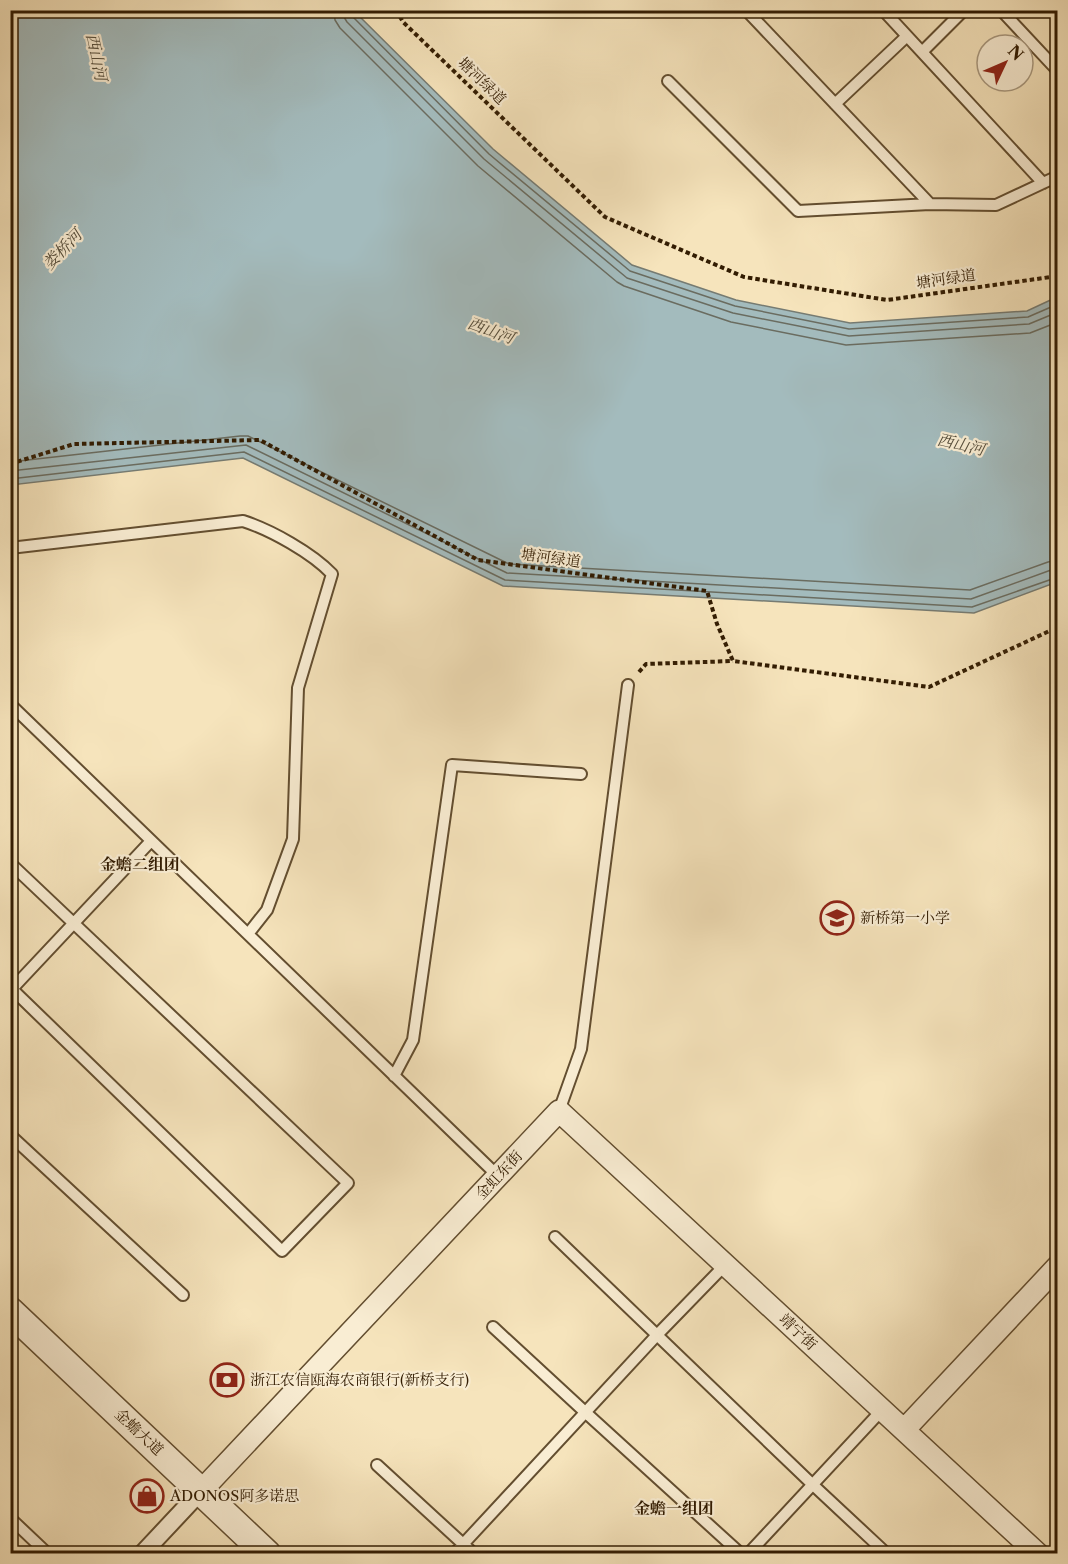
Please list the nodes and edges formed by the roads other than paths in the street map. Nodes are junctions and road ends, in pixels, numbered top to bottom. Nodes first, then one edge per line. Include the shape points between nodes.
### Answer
1 (746, 10) edge
2 (883, 10) edge
3 (964, 10) edge
4 (1000, 10) edge
5 (907, 36) junction
6 (922, 52) junction
7 (1058, 71) edge
8 (668, 81) dead end
9 (835, 104) junction
10 (1058, 176) edge
11 (1043, 183) junction
12 (930, 204) junction
13 (10, 548) edge
14 (627, 685) road end
15 (10, 704) edge
16 (581, 774) dead end
17 (151, 841) junction
18 (10, 863) edge
19 (74, 923) junction
20 (248, 934) junction
21 (11, 990) edge
22 (394, 1076) junction
23 (559, 1111) junction
24 (10, 1135) edge
25 (498, 1176) junction
26 (555, 1237) dead end
27 (725, 1265) junction
28 (1058, 1266) edge
29 (183, 1295) dead end
30 (10, 1311) edge
31 (493, 1327) dead end
32 (657, 1335) junction
33 (882, 1410) junction
34 (585, 1412) junction
35 (904, 1430) junction
36 (377, 1464) dead end
37 (812, 1484) junction
38 (201, 1491) junction
39 (10, 1518) edge
40 (463, 1544) junction
41 (1027, 1547) edge
42 (48, 1554) edge
43 (142, 1554) edge
44 (267, 1554) edge
45 (454, 1554) edge
46 (474, 1554) edge
47 (741, 1554) edge
48 (748, 1554) edge
49 (887, 1554) edge

1 - 9 lane
2 - 5 lane
3 - 6 lane
4 - 7 lane
5 - 6 lane
5 - 9 lane
6 - 11 lane
8 - 12 lane via 798,211
9 - 12 lane
10 - 11 lane
11 - 12 lane via 996,205
13 - 20 lane via 243,521 261,527 320,562 332,574 298,688 293,839 267,910
14 - 23 lane, 金虹东街 via 581,1049
15 - 17 lane
16 - 22 lane via 452,765 413,1041
17 - 19 lane
17 - 20 lane
18 - 19 lane
19 - 21 lane
19 - 21 lane via 348,1183 282,1251
20 - 22 lane
22 - 25 lane
23 - 25 street, 金虹东街
23 - 27 street, 靖宁街
24 - 29 lane
25 - 38 street, 金虹东街
26 - 32 lane
27 - 32 lane
27 - 33 street, 靖宁街
28 - 35 street
30 - 38 street, 金蟾大道
31 - 34 lane
32 - 34 lane
32 - 37 lane
33 - 35 street, 靖宁街
33 - 37 lane
34 - 40 lane
34 - 47 lane
35 - 41 street, 靖宁街
36 - 40 lane
37 - 48 lane
37 - 49 lane
38 - 43 street, 金虹东街
38 - 44 street, 金蟾大道
39 - 42 lane
40 - 45 lane
40 - 46 lane

